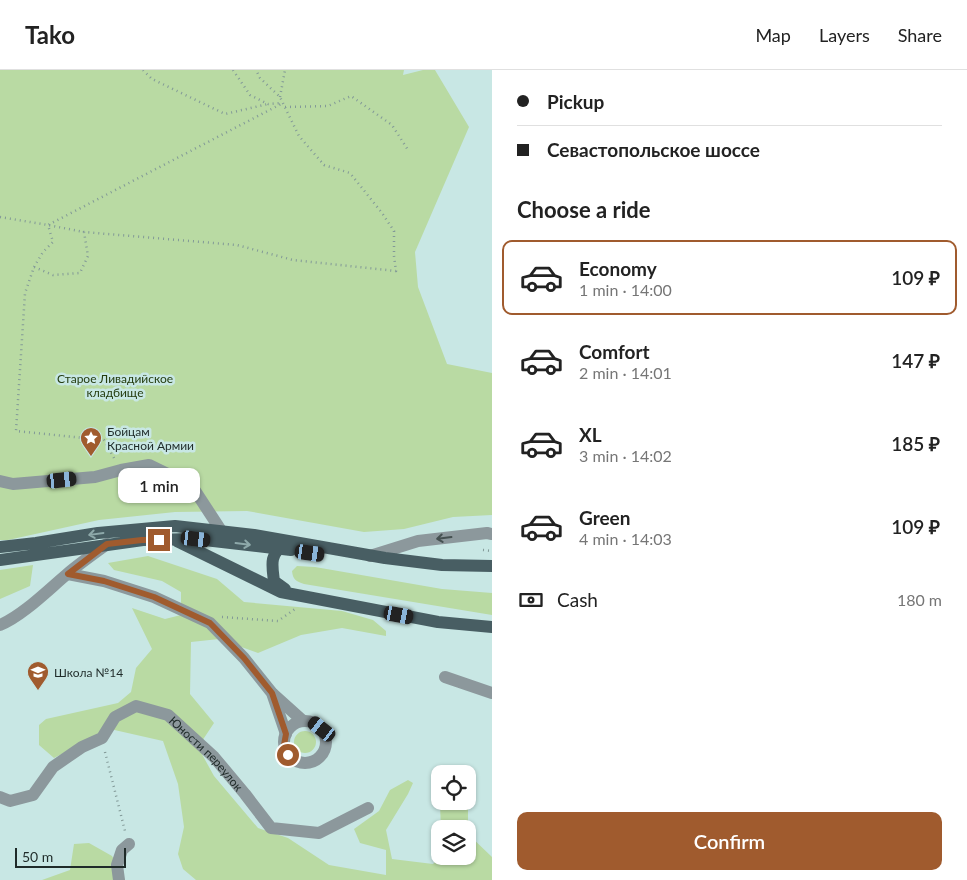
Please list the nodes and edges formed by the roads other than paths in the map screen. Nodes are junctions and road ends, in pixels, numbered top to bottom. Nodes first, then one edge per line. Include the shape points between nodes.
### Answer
1 (0, 482) edge
2 (175, 526) junction
3 (132, 530) junction
4 (222, 532) junction
5 (492, 534) edge
6 (196, 539) junction
7 (175, 540) junction
8 (107, 544) junction
9 (0, 547) edge
10 (295, 547) junction
11 (278, 548) junction
12 (370, 556) junction
13 (0, 560) edge
14 (492, 566) edge
15 (68, 574) junction
16 (492, 574) edge
17 (281, 592) junction
18 (301, 600) junction
19 (0, 625) edge
20 (492, 627) edge
21 (445, 677) dead end
22 (272, 693) junction
23 (492, 693) edge
24 (302, 721) junction
25 (286, 734) junction
26 (0, 797) edge
27 (368, 808) dead end
28 (129, 844) road end
29 (119, 880) edge

1 - 4 street via 14,484 95,477 149,465 192,486
2 - 3 main road
2 - 4 main road
2 - 6 main road
3 - 8 main road
3 -> 9 main road
4 - 10 main road via 254,535
5 -> 12 street via 418,541
6 - 7 main road
6 -> 11 main road
6 - 17 main road
7 - 8 main road
7 - 17 main road
8 - 13 main road
8 - 15 street
10 - 11 main road
10 - 12 main road
10 - 16 main road via 438,572
10 - 18 main road via 279,563 281,577
11 - 18 main road via 272,562 274,581
12 - 14 main road via 442,565
15 - 19 street via 33,604
15 - 22 street via 104,581 154,597 210,623
17 - 18 main road
18 - 20 main road via 438,622
21 - 23 street
22 - 24 street
22 - 25 street
24 - 25 street via 292,725
24 - 25 street via 314,722 322,729 325,750 318,759 308,763 297,762 288,755 284,745
26 - 27 street, Юности переулок via 10,801 33,795 54,767 82,747 102,738 115,717 136,706 168,715 214,757 271,828 319,832
28 - 29 street via 122,850 117,865

